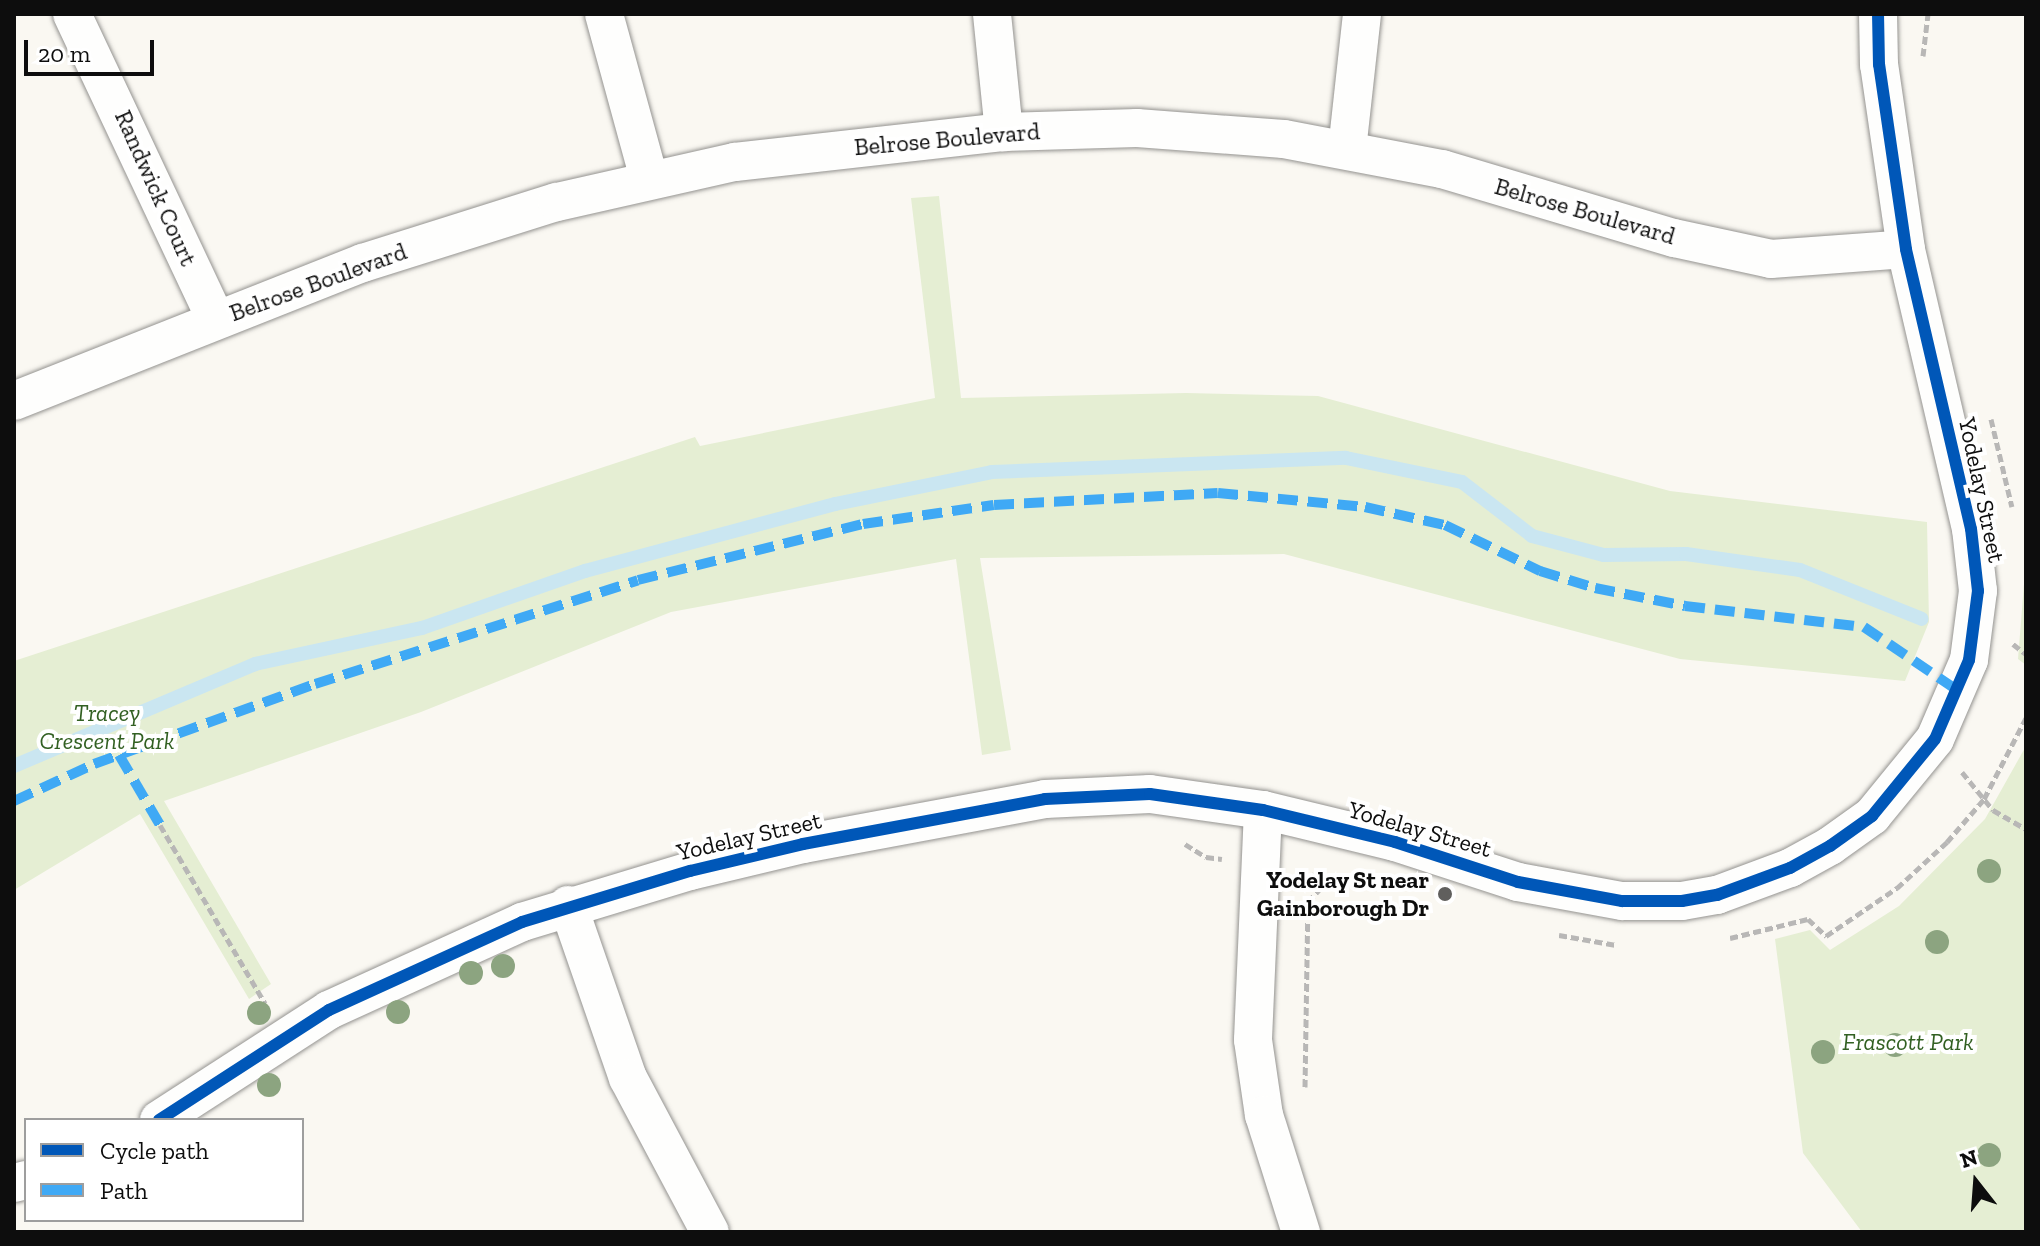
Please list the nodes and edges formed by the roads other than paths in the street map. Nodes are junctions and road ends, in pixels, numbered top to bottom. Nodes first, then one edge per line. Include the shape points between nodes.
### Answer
1 (72, 14) edge
2 (604, 14) edge
3 (992, 14) edge
4 (1362, 14) edge
5 (1878, 14) edge
6 (1004, 132) junction
7 (1347, 150) junction
8 (649, 179) junction
9 (1906, 249) junction
10 (216, 320) junction
11 (14, 401) edge
12 (1263, 810) junction
13 (568, 905) junction
14 (162, 1118) edge
15 (710, 1232) edge
16 (1301, 1232) edge

1 - 10 street, Randwick Court
2 - 8 street
3 - 6 street
4 - 7 street
5 - 9 street, Yodelay Street via 1879,65
6 - 7 street, Belrose Boulevard via 1137,128 1284,139
6 - 8 street, Belrose Boulevard via 808,152
7 - 9 street, Belrose Boulevard via 1442,169 1674,238 1771,259
8 - 10 street, Belrose Boulevard via 472,227
9 - 12 street, Yodelay Street via 1971,529 1978,581 1969,660 1935,739 1872,816 1830,846 1754,883 1682,901 1571,895 1395,842
10 - 11 street, Belrose Boulevard
12 - 13 street, Yodelay Street via 1150,794 1045,799 803,844
12 - 16 street via 1253,1040 1264,1115
13 - 14 street, Yodelay Street via 402,973 285,1036
13 - 15 street via 628,1078

